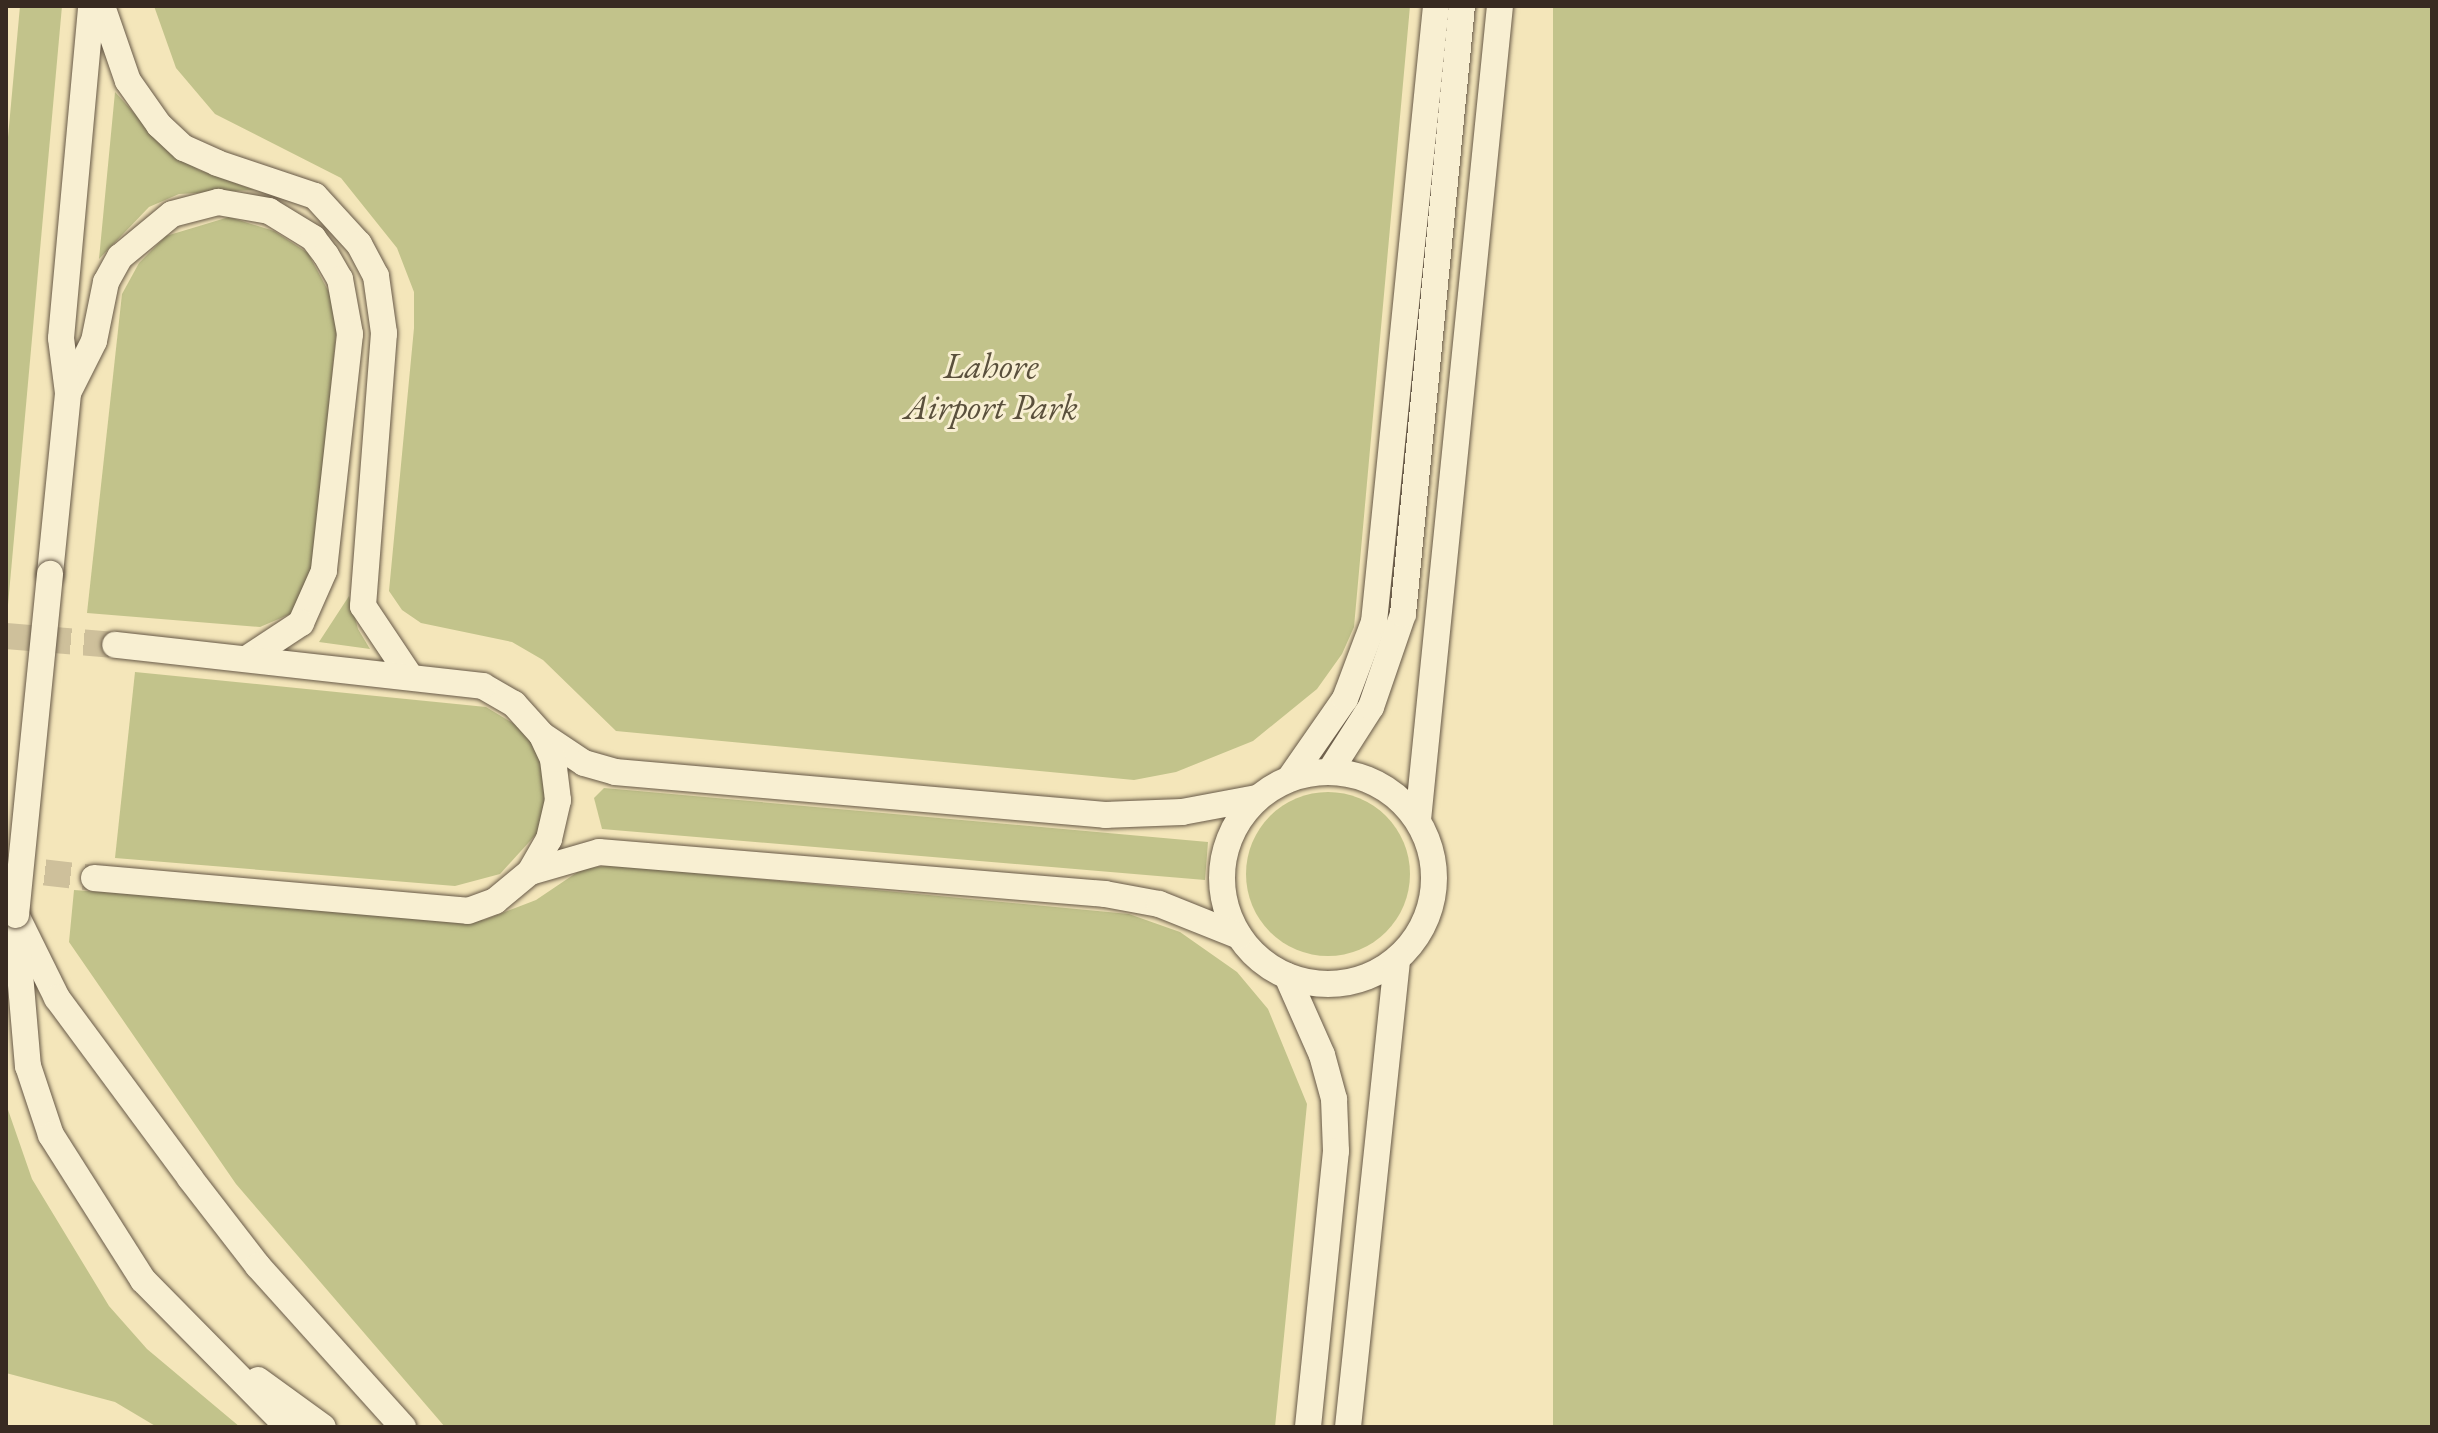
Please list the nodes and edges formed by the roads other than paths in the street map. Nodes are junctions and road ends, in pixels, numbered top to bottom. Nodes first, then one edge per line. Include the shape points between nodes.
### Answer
1 (91, 6) edge
2 (102, 6) edge
3 (1436, 6) edge
4 (1462, 6) edge
5 (1500, 6) edge
6 (68, 393) junction
7 (115, 645) tunnel mouth
8 (248, 658) junction
9 (409, 675) junction
10 (542, 735) junction
11 (1330, 771) junction
12 (1290, 778) junction
13 (1257, 798) junction
14 (1418, 820) junction
15 (530, 872) junction
16 (94, 878) tunnel mouth
17 (16, 915) junction
18 (1239, 936) junction
19 (1397, 959) junction
20 (1287, 976) junction
21 (17, 1065) edge
22 (215, 1351) junction
23 (288, 1427) edge
24 (323, 1427) edge
25 (403, 1427) edge
26 (1308, 1427) edge
27 (1348, 1427) edge

1 - 6 street via 61,338
2 - 9 street via 128,81 159,125 184,148 315,196 359,244 376,276 384,333 362,596 369,621
3 - 12 street via 1374,622 1345,699
4 - 11 street via 1403,614 1378,693
5 - 14 street
6 - 8 street via 94,341 106,282 120,257 172,214 218,202 269,211 313,238 326,255 340,279 350,334 324,571 301,623
6 - 17 street, bridge
7 - 8 street
8 - 9 street
9 - 10 street via 483,686 514,704
10 - 13 street via 584,763 615,772 1105,815 1182,812
10 - 15 street via 555,767 558,800 549,839
11 - 12 street
11 - 14 street via 1380,784
12 - 13 street
13 - 18 street via 1238,821 1224,864 1226,908
14 - 19 street via 1429,843 1433,894 1414,941
15 - 16 street via 495,901 454,913
15 - 18 street via 599,852 1105,894 1159,904
17 - 21 street
17 - 25 street via 57,998 199,1190 258,1266
18 - 20 street
19 - 20 street via 1352,982 1319,984
19 - 27 street
20 - 26 street via 1322,1055 1336,1138
21 - 22 street via 51,1135 143,1280
22 - 23 street
22 - 24 street

